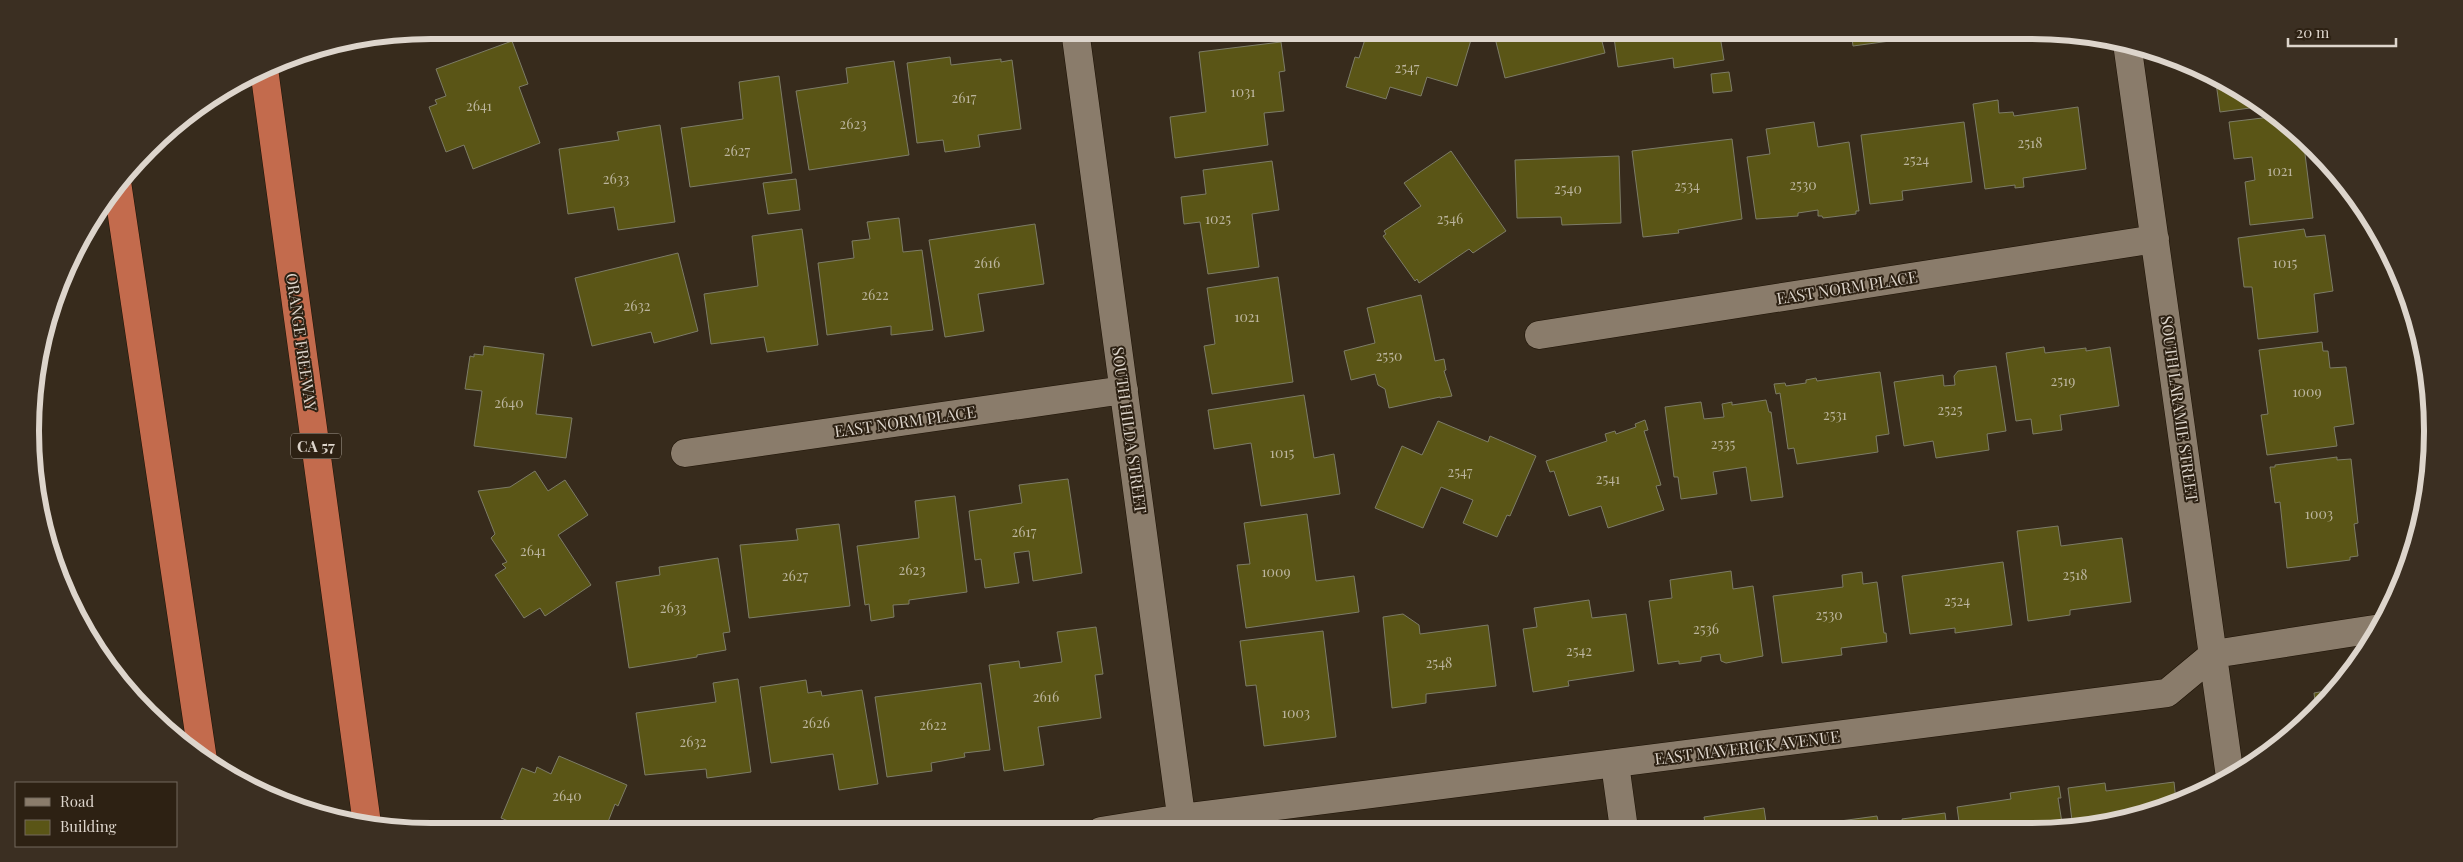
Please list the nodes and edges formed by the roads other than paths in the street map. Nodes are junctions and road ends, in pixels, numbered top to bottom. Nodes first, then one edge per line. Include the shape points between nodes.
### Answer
1 (1076, 39) edge
2 (2128, 51) edge
3 (265, 76) edge
4 (119, 194) edge
5 (2155, 239) junction
6 (1539, 335) dead end
7 (1124, 390) junction
8 (685, 452) dead end
9 (2370, 630) edge
10 (2214, 654) junction
11 (201, 749) edge
12 (1615, 764) junction
13 (2229, 770) edge
14 (366, 818) edge
15 (1182, 823) edge
16 (1189, 823) edge
17 (1623, 823) edge

1 - 7 street, SOUTH HILDA STREET
2 - 5 street, SOUTH LARAMIE STREET
3 - 14 highway, ORANGE FREEWAY / CA 57
4 - 11 highway
5 - 6 street, EAST NORM PLACE
5 - 10 street, SOUTH LARAMIE STREET
7 - 8 street, EAST NORM PLACE
7 - 15 street, SOUTH HILDA STREET
9 - 10 street
10 - 12 street, EAST MAVERICK AVENUE via 2167,693
10 - 13 street, SOUTH LARAMIE STREET
12 - 16 street, EAST MAVERICK AVENUE
12 - 17 street

